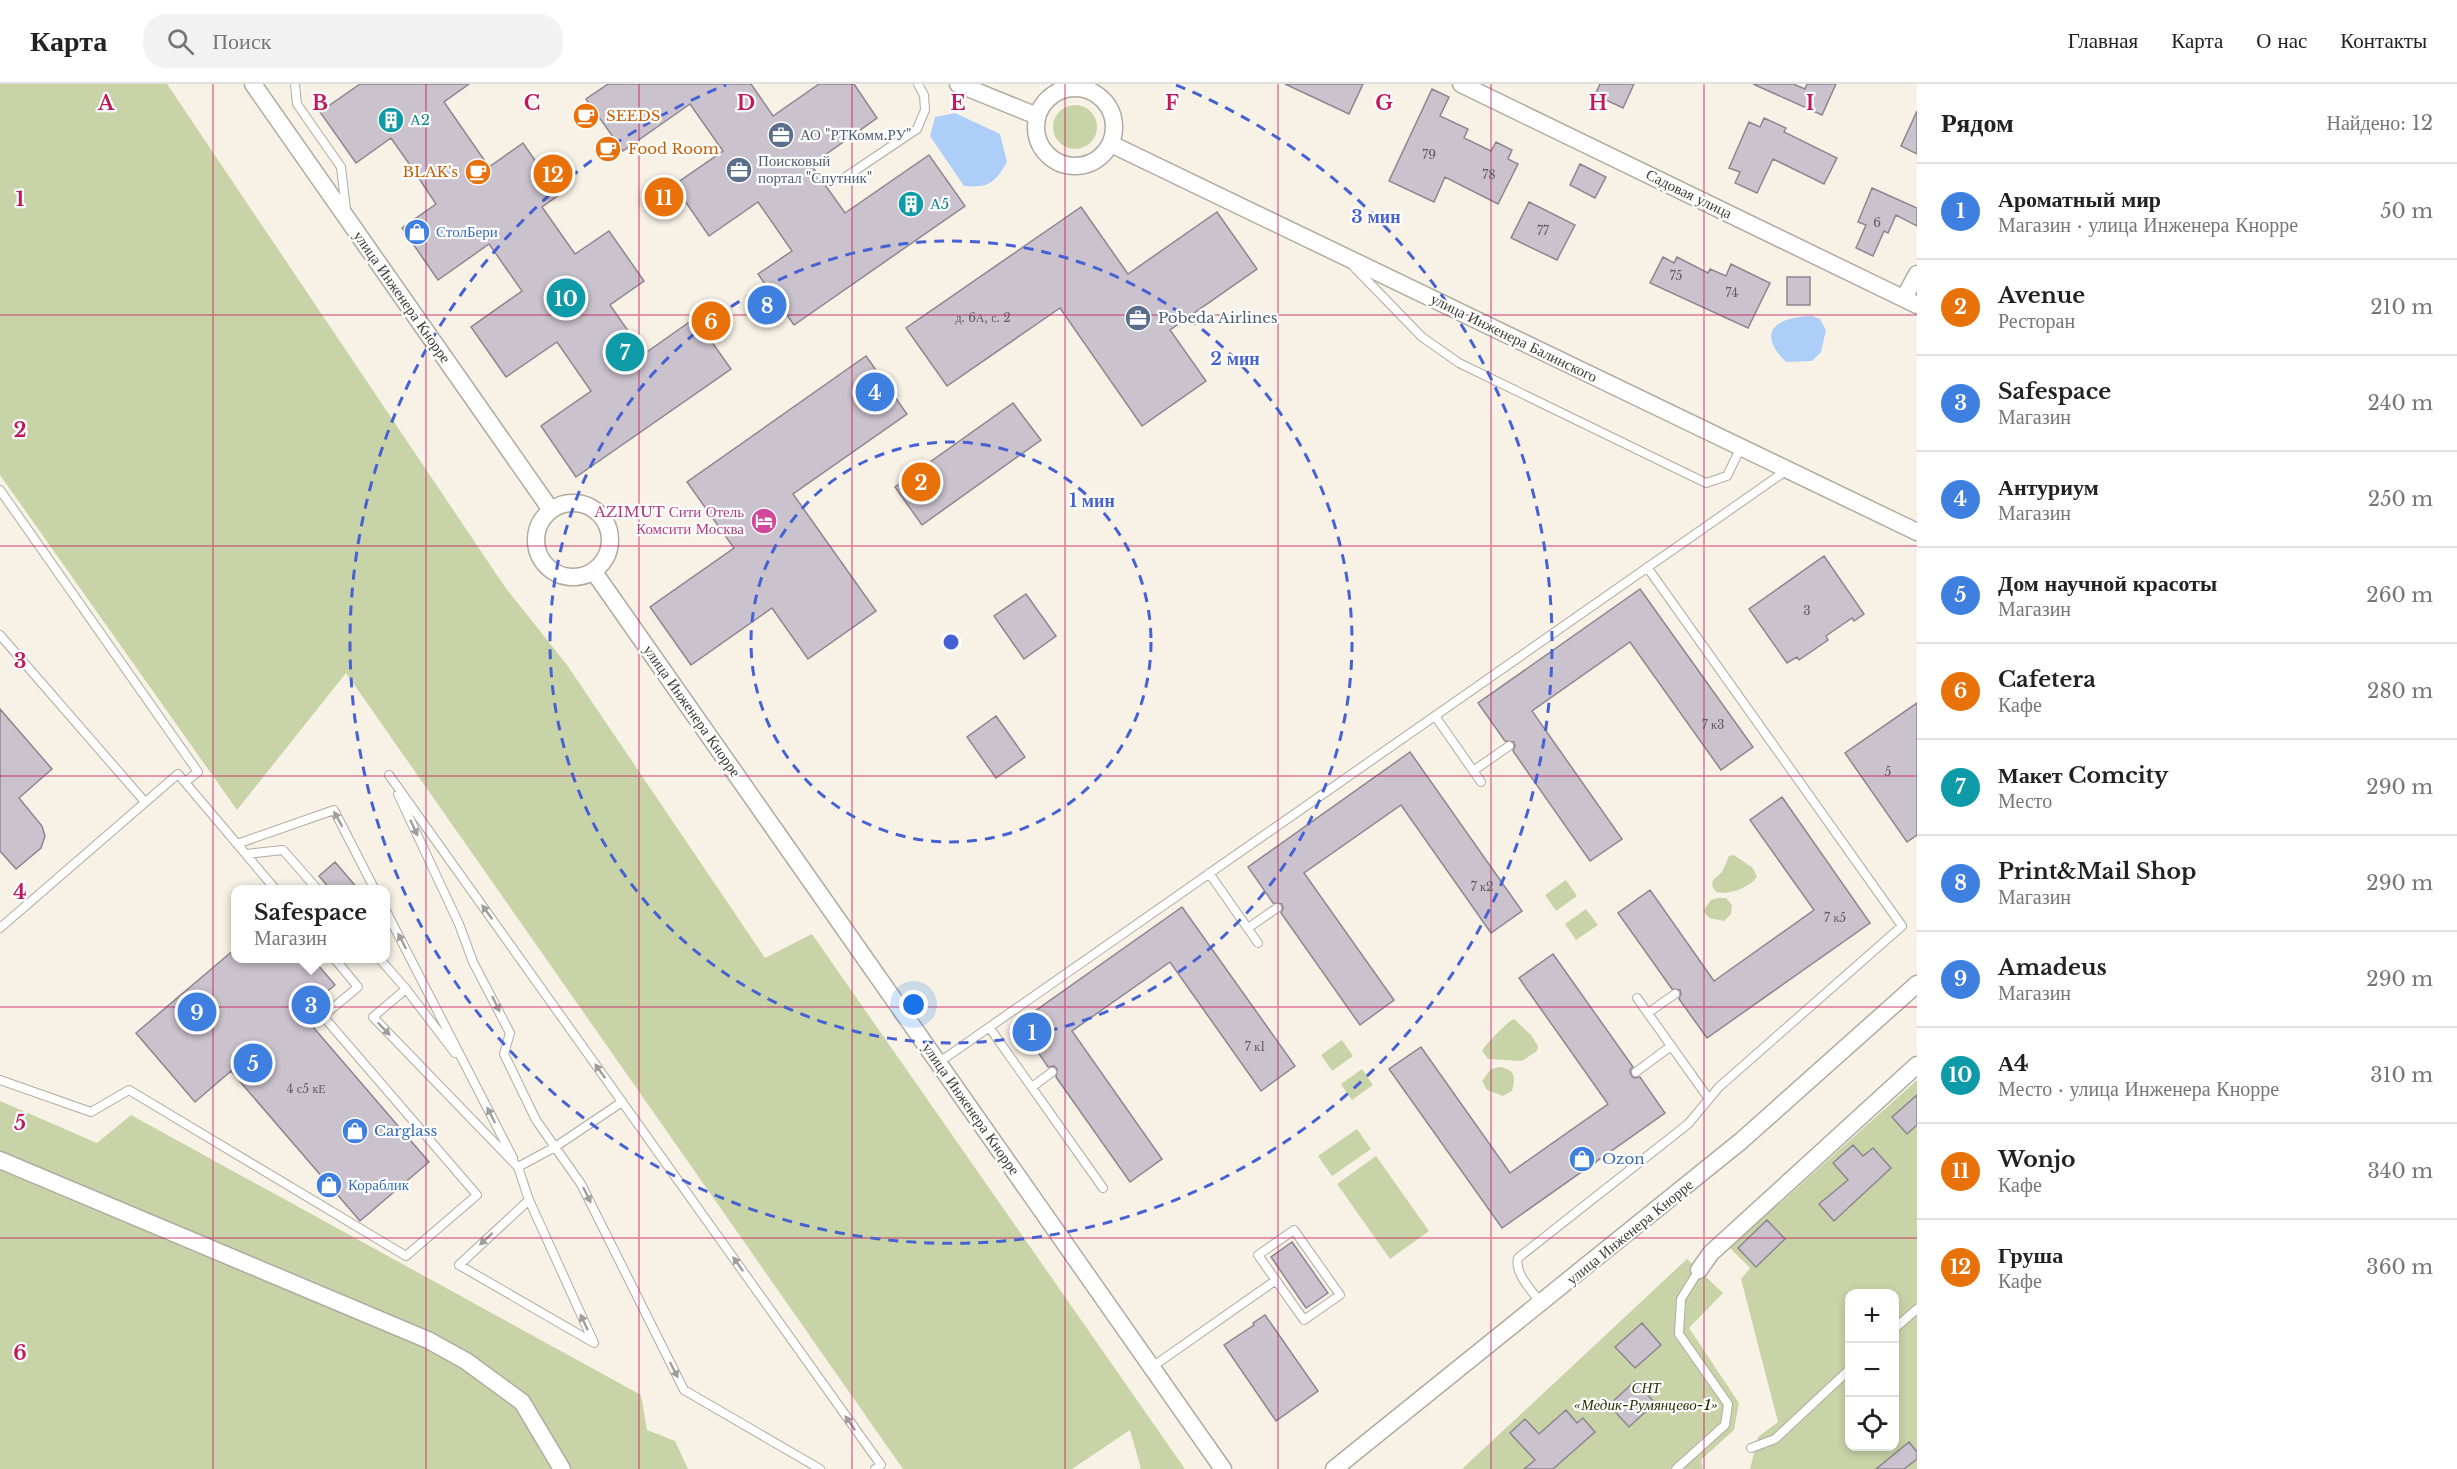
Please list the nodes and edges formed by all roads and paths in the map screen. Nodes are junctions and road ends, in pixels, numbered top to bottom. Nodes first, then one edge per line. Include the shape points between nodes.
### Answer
1 (252, 84) edge
2 (295, 84) edge
3 (918, 84) edge
4 (958, 84) edge
5 (1461, 84) edge
6 (1037, 116) junction
7 (1111, 144) junction
8 (841, 180) dead end
9 (347, 219) junction
10 (1343, 256) junction
11 (1917, 274) edge
12 (1911, 301) edge
13 (1741, 447) junction
14 (1787, 469) junction
15 (0, 490) edge
16 (551, 510) junction
17 (1917, 532) edge
18 (1647, 567) junction
19 (594, 572) junction
20 (0, 634) edge
21 (1434, 716) junction
22 (1509, 746) dead end
23 (1473, 771) junction
24 (185, 782) junction
25 (1481, 782) dead end
26 (146, 802) junction
27 (237, 844) junction
28 (246, 854) junction
29 (1209, 873) junction
30 (272, 885) edge
31 (314, 885) edge
32 (372, 885) edge
33 (1277, 908) dead end
34 (390, 919) edge
35 (0, 928) edge
36 (1248, 928) junction
37 (1258, 943) dead end
38 (338, 963) edge
39 (383, 963) edge
40 (1917, 984) edge
41 (406, 989) junction
42 (1676, 994) dead end
43 (1637, 998) dead end
44 (1648, 1013) junction
45 (989, 1027) junction
46 (1671, 1046) junction
47 (938, 1063) junction
48 (1917, 1065) edge
49 (468, 1071) junction
50 (1636, 1071) dead end
51 (1052, 1072) dead end
52 (0, 1080) edge
53 (1032, 1087) junction
54 (1709, 1099) junction
55 (622, 1102) junction
56 (555, 1147) junction
57 (0, 1160) edge
58 (518, 1167) junction
59 (1103, 1188) dead end
60 (529, 1200) junction
61 (1699, 1270) joint
62 (1276, 1280) junction
63 (1541, 1303) junction
64 (1917, 1309) edge
65 (1899, 1325) edge
66 (1152, 1367) junction
67 (1845, 1374) edge
68 (1751, 1448) dead end
69 (562, 1469) edge
70 (820, 1469) edge
71 (875, 1469) edge
72 (1223, 1469) edge
73 (1334, 1469) edge
74 (1677, 1469) edge

1 - 9 street, улица Инженера Кнорре
2 - 9 lane via 297,104 341,167
3 - 8 lane via 924,94 925,110 917,129
4 - 6 street
5 - 12 street, Садовая улица
6 - 7 street via 1039,144 1058,163 1092,163
6 - 7 street via 1043,104 1059,91 1092,91 1108,105 1114,117
7 - 10 street, улица Инженера Балинского
9 - 16 street, улица Инженера Кнорре
10 - 13 street, улица Инженера Балинского
10 - 13 lane via 1422,337 1460,363 1706,483 1726,476
11 - 12 street
13 - 14 street, улица Инженера Балинского
14 - 17 street, улица Инженера Балинского
14 - 18 lane
15 - 24 lane via 198,772
16 - 19 street via 537,529 538,553 543,563 563,577
16 - 19 street via 575,502 599,512 607,523 610,549
18 - 21 lane
18 - 54 lane via 1902,926
19 - 47 street, улица Инженера Кнорре
20 - 26 lane
21 - 23 lane
21 - 29 lane
22 - 23 lane
23 - 25 lane
24 - 26 lane via 178,774
24 - 27 lane
26 - 35 lane
27 - 28 lane
32 -> 27 lane via 334,810
28 - 30 lane
28 - 31 lane via 283,850
29 - 36 lane
29 - 45 lane
33 - 36 lane
49 -> 34 lane
36 - 37 lane
38 - 52 lane via 358,987 324,1016 477,1195 406,1256 129,1090 91,1112
39 - 41 lane
40 - 63 street, улица Инженера Кнорре via 1741,1141
41 - 49 lane
41 -> 58 lane via 373,1017
42 - 44 lane
43 - 44 lane
44 - 46 lane
45 - 47 lane
45 - 53 lane
46 - 50 lane
46 - 54 lane
47 - 66 street, улица Инженера Кнорре
48 - 61 street via 1711,1253
58 -> 49 lane
51 - 53 lane
53 - 59 lane
54 - 63 lane via 1688,1124 1518,1258 1519,1272
55 - 56 lane
55 -> 56 lane via 389,775 473,962 510,1033 504,1054 536,1120
71 -> 55 lane via 881,1466
56 - 58 lane
56 -> 70 lane via 581,1184 684,1390
57 - 69 street via 428,1340 466,1361 522,1402
58 - 60 lane
60 -> 60 lane via 459,1265 594,1343 565,1281
61 - 74 lane via 1681,1299 1679,1334 1728,1404 1725,1425
62 - 62 lane via 1258,1255 1294,1230 1340,1295 1304,1320
62 - 66 lane
63 - 73 street, улица Инженера Кнорре
64 - 65 lane
66 - 72 street, улица Инженера Кнорре
67 - 68 lane via 1775,1439

